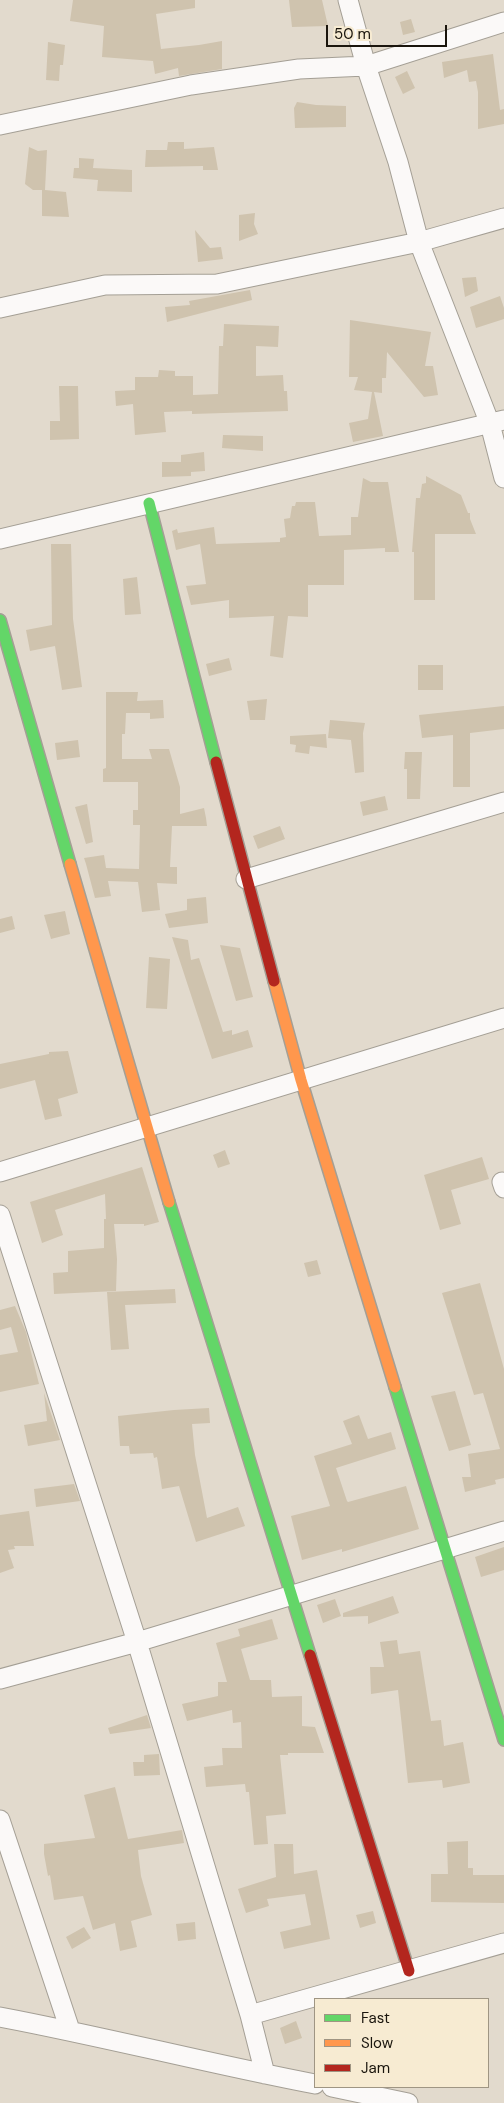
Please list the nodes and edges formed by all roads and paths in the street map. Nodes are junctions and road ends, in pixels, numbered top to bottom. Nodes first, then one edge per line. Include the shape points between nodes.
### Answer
1 (348, 0) edge
2 (504, 22) edge
3 (366, 66) junction
4 (0, 125) edge
5 (504, 218) edge
6 (419, 242) junction
7 (0, 308) edge
8 (497, 422) edge
9 (504, 478) edge
10 (149, 503) junction
11 (0, 539) edge
12 (0, 620) edge
13 (504, 802) edge
14 (246, 879) junction
15 (504, 1018) edge
16 (301, 1080) junction
17 (146, 1128) junction
18 (0, 1172) edge
19 (0, 1215) edge
20 (504, 1531) edge
21 (446, 1548) junction
22 (293, 1594) junction
23 (137, 1642) junction
24 (0, 1680) edge
25 (504, 1740) edge
26 (0, 1820) edge
27 (504, 1944) edge
28 (409, 1971) junction
29 (250, 2015) junction
30 (0, 2017) edge
31 (70, 2030) junction
32 (265, 2074) junction
33 (314, 2084) edge
34 (336, 2088) edge
35 (387, 2101) edge
36 (408, 2103) edge

1 - 3 street
2 - 3 street
3 - 4 street via 300,69 191,85
3 - 6 street via 398,162
5 - 6 street
6 - 7 street via 217,284 105,285
6 - 8 street
8 - 9 street
8 - 10 street
10 - 11 street
10 - 14 street
12 - 17 street
13 - 14 street
14 - 16 street
15 - 16 street
16 - 17 street
16 - 21 street
17 - 18 street
17 - 22 street
19 - 23 street
20 - 21 street
21 - 22 street
21 - 25 street
22 - 23 street
22 - 28 street
23 - 24 street
23 - 29 street
26 - 31 street
27 - 28 street
28 - 29 street
29 - 32 street
30 - 31 street
31 - 32 street
32 - 33 street
34 - 35 street
35 - 36 street

